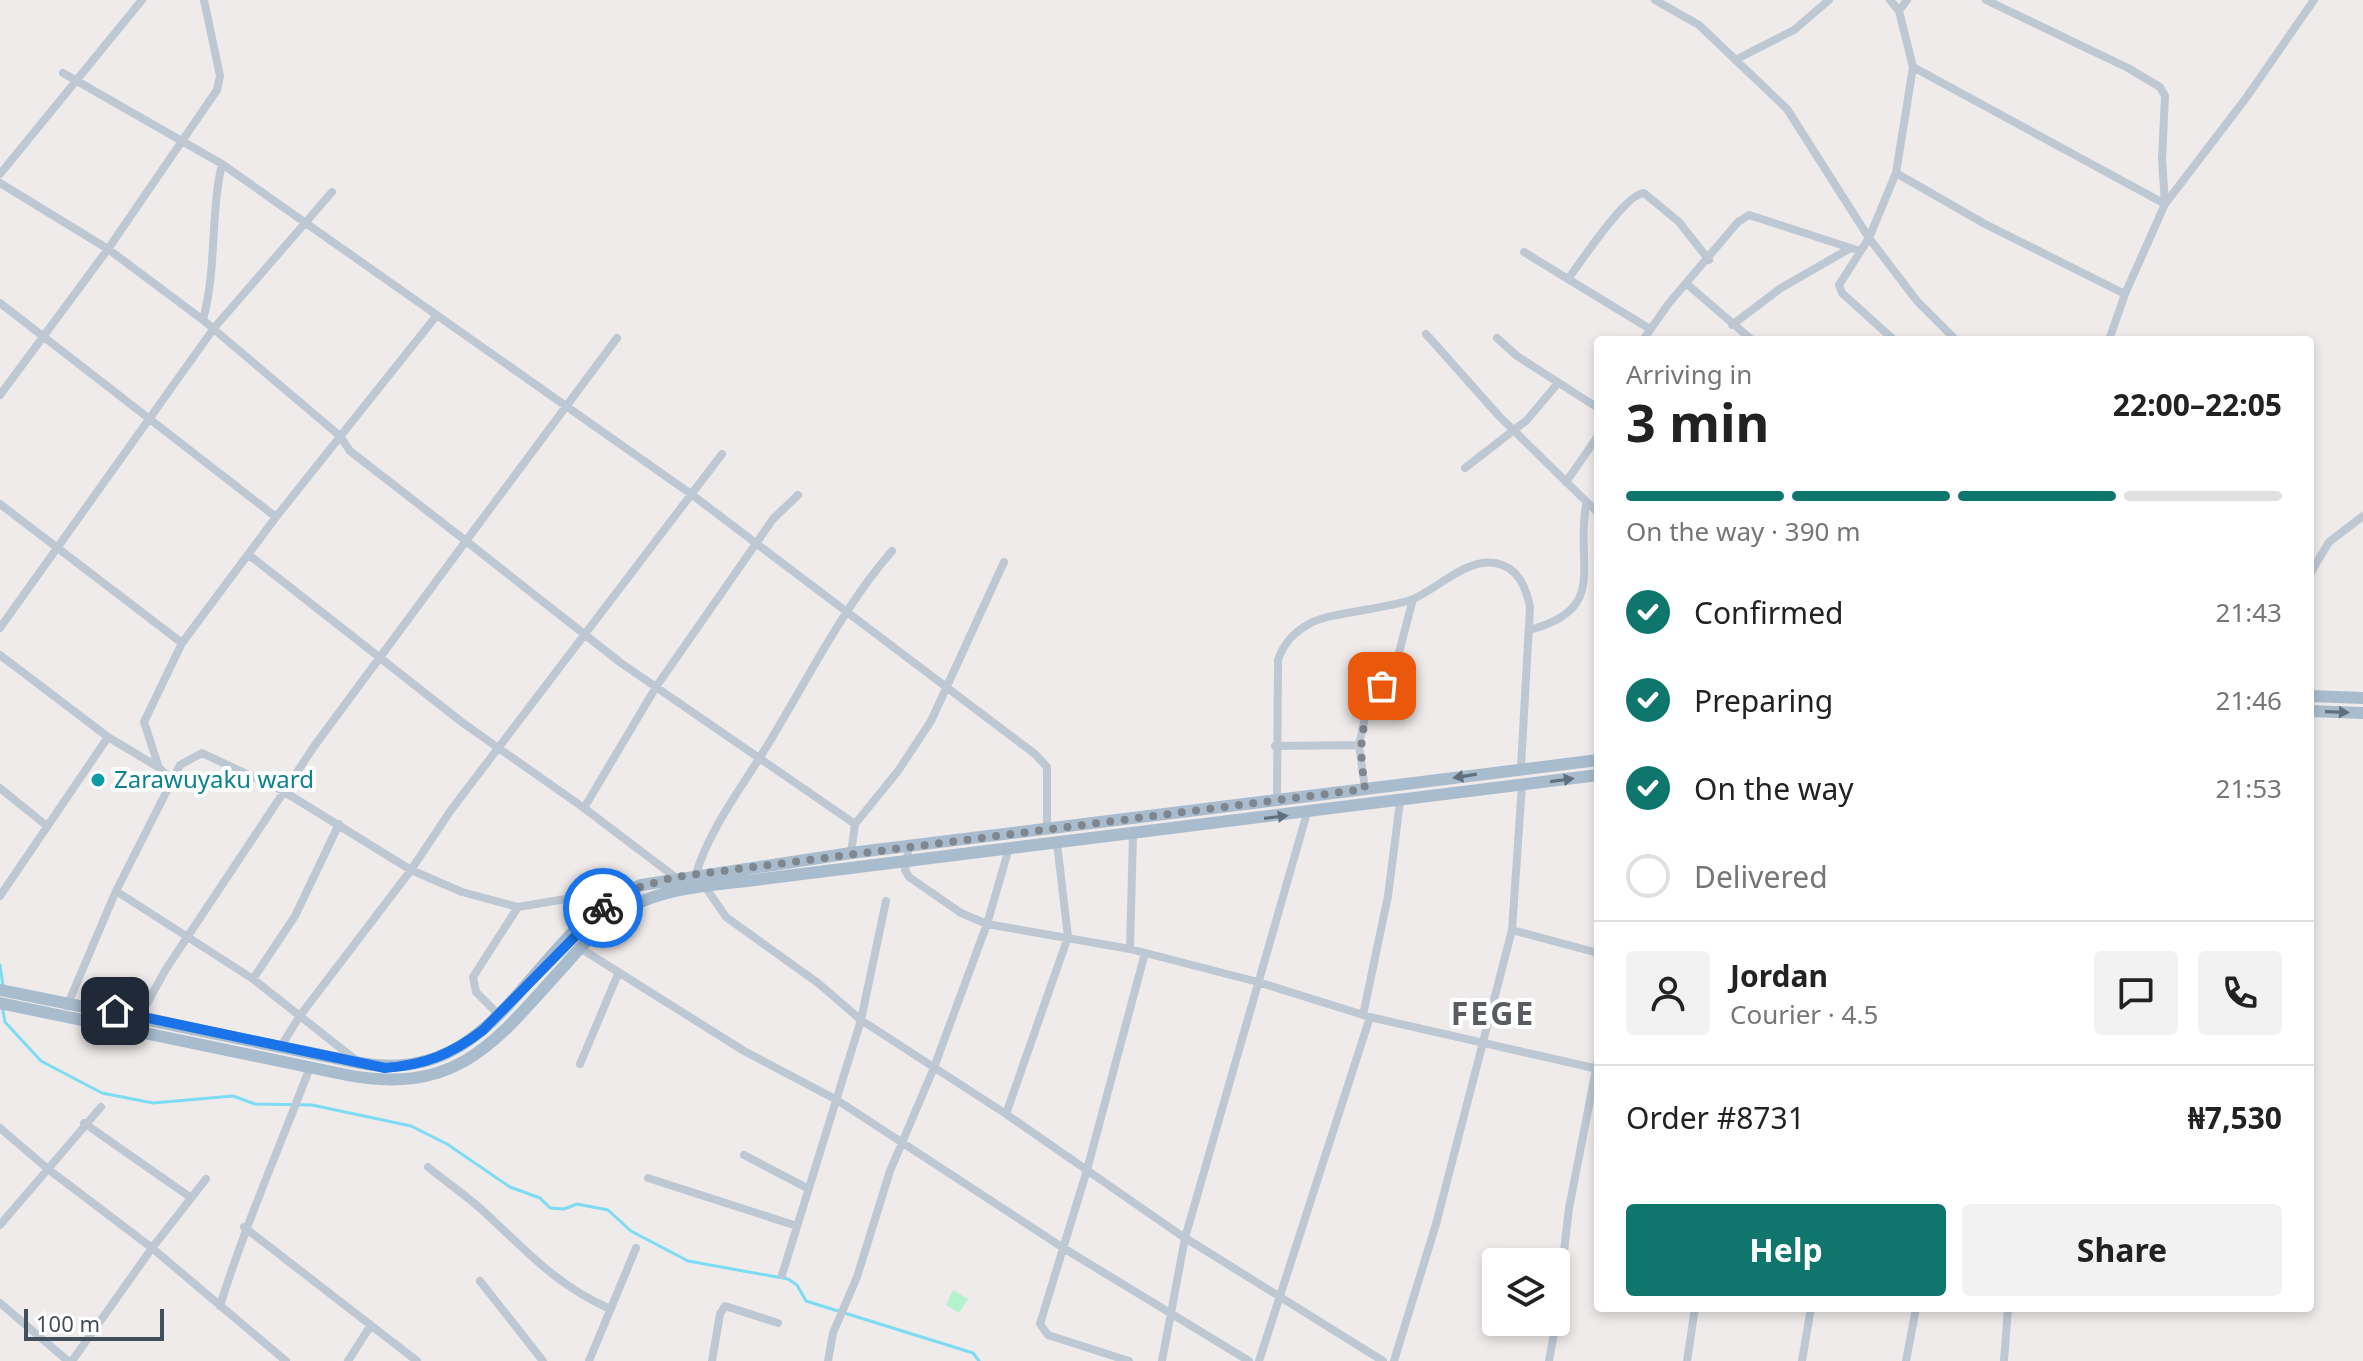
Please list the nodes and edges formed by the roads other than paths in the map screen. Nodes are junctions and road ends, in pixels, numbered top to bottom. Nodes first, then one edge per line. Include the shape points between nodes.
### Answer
1 (142, 0) edge
2 (204, 0) edge
3 (1655, 0) edge
4 (1829, 0) edge
5 (1890, 0) edge
6 (1907, 0) edge
7 (1986, 0) edge
8 (2314, 0) edge
9 (1899, 11) junction
10 (1735, 60) junction
11 (1913, 67) junction
12 (63, 73) dead end
13 (74, 82) junction
14 (184, 140) junction
15 (222, 164) junction
16 (1896, 173) junction
17 (0, 174) edge
18 (0, 183) edge
19 (332, 192) dead end
20 (2165, 204) junction
21 (302, 223) junction
22 (1869, 238) junction
23 (108, 249) junction
24 (1849, 249) junction
25 (1860, 251) junction
26 (1524, 252) dead end
27 (1709, 260) junction
28 (1568, 279) junction
29 (1688, 285) junction
30 (2125, 294) junction
31 (0, 303) edge
32 (437, 315) junction
33 (203, 320) junction
34 (1732, 325) junction
35 (214, 328) junction
36 (1650, 329) junction
37 (1426, 334) dead end
38 (1646, 336) edge
39 (1747, 336) edge
40 (1890, 336) edge
41 (1952, 336) edge
42 (2110, 336) edge
43 (43, 338) junction
44 (617, 338) dead end
45 (1497, 338) dead end
46 (1558, 383) junction
47 (0, 395) edge
48 (1594, 406) edge
49 (564, 408) junction
50 (150, 419) junction
51 (1514, 430) junction
52 (340, 436) junction
53 (1594, 442) edge
54 (722, 454) dead end
55 (1465, 468) dead end
56 (1566, 482) junction
57 (691, 494) junction
58 (798, 495) dead end
59 (0, 504) edge
60 (1586, 505) junction
61 (1594, 510) edge
62 (2363, 516) edge
63 (276, 517) junction
64 (466, 541) junction
65 (757, 544) junction
66 (59, 549) junction
67 (892, 551) dead end
68 (249, 555) junction
69 (1004, 562) dead end
70 (2314, 567) edge
71 (1413, 599) junction
72 (848, 614) junction
73 (0, 628) edge
74 (1529, 630) junction
75 (583, 633) junction
76 (182, 643) junction
77 (0, 655) edge
78 (382, 659) junction
79 (656, 687) junction
80 (948, 688) junction
81 (2314, 696) edge
82 (2363, 698) edge
83 (2314, 711) edge
84 (2363, 713) edge
85 (108, 737) junction
86 (1359, 745) junction
87 (1275, 746) junction
88 (499, 749) junction
89 (760, 758) junction
90 (1594, 760) edge
91 (1521, 767) junction
92 (159, 768) junction
93 (1594, 776) edge
94 (173, 780) junction
95 (1418, 783) junction
96 (1522, 785) junction
97 (0, 788) edge
98 (1365, 789) junction
99 (283, 791) junction
100 (1277, 800) junction
101 (1415, 800) junction
102 (1400, 802) junction
103 (584, 808) junction
104 (1307, 813) junction
105 (339, 824) junction
106 (855, 824) junction
107 (47, 826) junction
108 (1047, 830) junction
109 (1133, 834) junction
110 (1057, 843) junction
111 (1009, 848) junction
112 (851, 853) junction
113 (909, 854) junction
114 (411, 870) junction
115 (696, 874) junction
116 (675, 877) junction
117 (706, 888) junction
118 (116, 891) junction
119 (0, 896) edge
120 (615, 898) junction
121 (886, 901) dead end
122 (518, 907) junction
123 (987, 924) junction
124 (1512, 930) junction
125 (188, 935) junction
126 (1068, 937) junction
127 (580, 948) junction
128 (1130, 949) junction
129 (1594, 952) edge
130 (1145, 953) junction
131 (618, 974) junction
132 (253, 979) junction
133 (1258, 982) junction
134 (1, 995) edge
135 (67, 1008) junction
136 (499, 1015) junction
137 (140, 1016) junction
138 (1367, 1016) junction
139 (299, 1017) junction
140 (861, 1020) junction
141 (1484, 1043) junction
142 (280, 1048) junction
143 (360, 1063) junction
144 (580, 1064) dead end
145 (1594, 1064) edge
146 (310, 1067) junction
147 (933, 1070) junction
148 (1594, 1080) edge
149 (837, 1100) junction
150 (101, 1107) dead end
151 (1006, 1114) junction
152 (84, 1123) junction
153 (0, 1128) edge
154 (901, 1143) junction
155 (744, 1155) dead end
156 (428, 1167) dead end
157 (48, 1169) junction
158 (1087, 1170) junction
159 (648, 1178) dead end
160 (206, 1179) dead end
161 (807, 1188) junction
162 (190, 1197) junction
163 (0, 1225) edge
164 (797, 1226) junction
165 (244, 1227) junction
166 (1185, 1238) junction
167 (152, 1248) junction
168 (636, 1248) dead end
169 (1564, 1248) edge
170 (1065, 1249) junction
171 (782, 1275) dead end
172 (480, 1281) dead end
173 (1279, 1299) junction
174 (0, 1303) edge
175 (220, 1306) junction
176 (608, 1308) junction
177 (1170, 1309) junction
178 (1694, 1312) edge
179 (1810, 1312) edge
180 (1915, 1312) edge
181 (2008, 1312) edge
182 (778, 1323) dead end
183 (371, 1325) junction
184 (1553, 1336) edge
185 (70, 1361) edge
186 (286, 1361) edge
187 (348, 1361) edge
188 (417, 1361) edge
189 (543, 1361) edge
190 (589, 1361) edge
191 (712, 1361) edge
192 (828, 1361) edge
193 (1129, 1361) edge
194 (1162, 1361) edge
195 (1249, 1361) edge
196 (1259, 1361) edge
197 (1383, 1361) edge
198 (1394, 1361) edge
199 (1549, 1361) edge
200 (1687, 1361) edge
201 (1802, 1361) edge
202 (1906, 1361) edge
203 (2004, 1361) edge

1 - 13 street
2 - 14 street via 220,76 217,90
3 - 10 street via 1699,25
4 - 10 street via 1794,30
5 - 9 street
6 - 9 street
7 - 20 street via 2160,87 2165,96
8 - 20 street
9 - 11 street
10 - 22 street via 1787,109
11 - 16 street
11 - 20 street
12 - 13 street
13 - 14 street
13 - 17 street
14 - 15 street
14 - 23 street
15 - 21 street
15 - 33 street via 212,219 213,271
16 - 22 street
16 - 30 street
18 - 23 street
19 - 21 street
20 - 30 street
21 - 32 street
21 - 35 street
22 - 25 street
22 - 41 street via 1917,301
23 - 33 street
23 - 43 street
24 - 25 street
24 - 27 street via 1749,215
24 - 34 street via 1781,288
25 - 40 street via 1839,285
26 - 28 street
27 - 28 street via 1679,222 1640,192
27 - 29 street
28 - 36 street
29 - 34 street
29 - 36 street
30 - 42 street
31 - 43 street
32 - 49 street
32 - 52 street
33 - 35 street
34 - 39 street
35 - 50 street
35 - 52 street
36 - 38 street
37 - 51 street
43 - 47 street
43 - 50 street
44 - 49 street
45 - 46 street
46 - 48 street
46 - 51 street via 1543,405
49 - 57 street
49 - 64 street
50 - 63 street
50 - 66 street
51 - 55 street
51 - 56 street
52 - 63 street
52 - 64 street via 350,451
53 - 56 street
54 - 57 street
56 - 60 street
57 - 65 street
57 - 75 street
58 - 65 street
59 - 66 street
60 - 61 street
60 - 74 street via 1584,588 1578,602 1570,614
62 - 70 street via 2329,542
63 - 68 street
64 - 75 street
64 - 78 street
65 - 72 street
65 - 79 street
66 - 73 street
66 - 76 street
67 - 72 street
68 - 76 street
68 - 78 street
69 - 80 street
71 - 74 street via 1476,565 1493,562 1516,573 1527,587
71 - 86 street via 1397,660 1366,713
71 - 87 street via 1311,622 1284,643 1278,660
72 - 80 street
72 - 89 street
74 - 91 street
75 - 79 street
75 - 88 street
76 - 92 street via 144,722
77 - 85 street
78 - 88 street
78 - 99 street
79 - 89 street
79 - 103 street
80 - 106 street via 915,747
80 - 108 street via 1047,767
81 - 82 main road
83 -> 84 main road
85 - 92 street
85 - 107 street
86 - 87 street
86 - 98 street
87 - 100 street
88 - 103 street
88 - 114 street
89 - 106 street
89 - 115 street
90 - 91 main road
91 -> 95 main road
92 - 94 street
96 -> 93 main road
94 - 99 street via 180,765 202,753
94 - 118 street
95 - 98 main road
95 - 101 main road
96 - 101 main road
96 - 124 street
97 - 107 street
98 - 100 main road
99 - 105 street
99 - 125 street
100 - 108 main road
101 - 102 main road
102 - 104 main road
102 - 138 street
103 - 116 street
109 -> 104 main road
104 - 133 street
105 - 114 street
105 - 132 street via 295,916
106 - 112 street
107 - 119 street
108 - 113 main road
109 - 110 main road
109 - 128 street
110 - 111 main road
110 - 126 street
111 - 113 main road
111 - 123 street
112 - 113 main road
112 - 115 main road
113 - 117 main road
113 - 123 street via 909,877
114 - 122 street via 462,892
114 - 139 street
115 - 116 main road
116 - 120 main road
117 - 127 main road via 628,908
117 - 140 street via 726,917
118 - 125 street
118 - 135 street
120 - 122 street via 583,896
120 - 136 main road
121 - 140 street
122 - 136 street via 473,977 476,992
123 - 126 street
123 - 147 street
124 - 129 street
124 - 141 street
125 - 132 street
125 - 137 street
126 - 128 street
126 - 151 street
127 - 131 street
127 - 146 main road via 504,1031 442,1073 404,1082
128 - 130 street
130 - 133 street
130 - 158 street
131 - 144 street
131 - 149 street
132 - 139 street
133 - 138 street
133 - 166 street
134 - 135 main road
135 - 137 main road
135 - 146 main road
136 - 143 main road via 462,1046 425,1063 385,1068
137 - 142 main road
138 - 141 street
138 - 173 street
139 - 142 street
139 - 143 street
140 - 147 street
140 - 149 street
141 - 145 street
141 - 198 street
142 - 143 main road
146 - 165 street via 270,1175
147 - 151 street
147 - 154 street
148 - 169 street
149 - 154 street
149 - 161 street
150 - 152 street
151 - 158 street
152 - 157 street
152 - 162 street
153 - 157 street
154 - 170 street
154 - 192 street
155 - 161 street
156 - 176 street via 573,1292
157 - 163 street
157 - 167 street
158 - 166 street
158 - 170 street
159 - 164 street
160 - 162 street
161 - 164 street
162 - 167 street
164 - 171 street
165 - 175 street
165 - 183 street
166 - 173 street
166 - 177 street
167 - 175 street
167 - 185 street
168 - 176 street
170 - 177 street
170 - 193 street via 1042,1331
172 - 189 street
173 - 196 street
173 - 197 street
174 - 185 street
175 - 186 street
176 - 190 street
177 - 194 street
177 - 195 street
178 - 200 street
179 - 201 street
180 - 202 street
181 - 203 street
182 - 191 street via 725,1306
183 - 187 street
183 - 188 street
184 - 199 street

